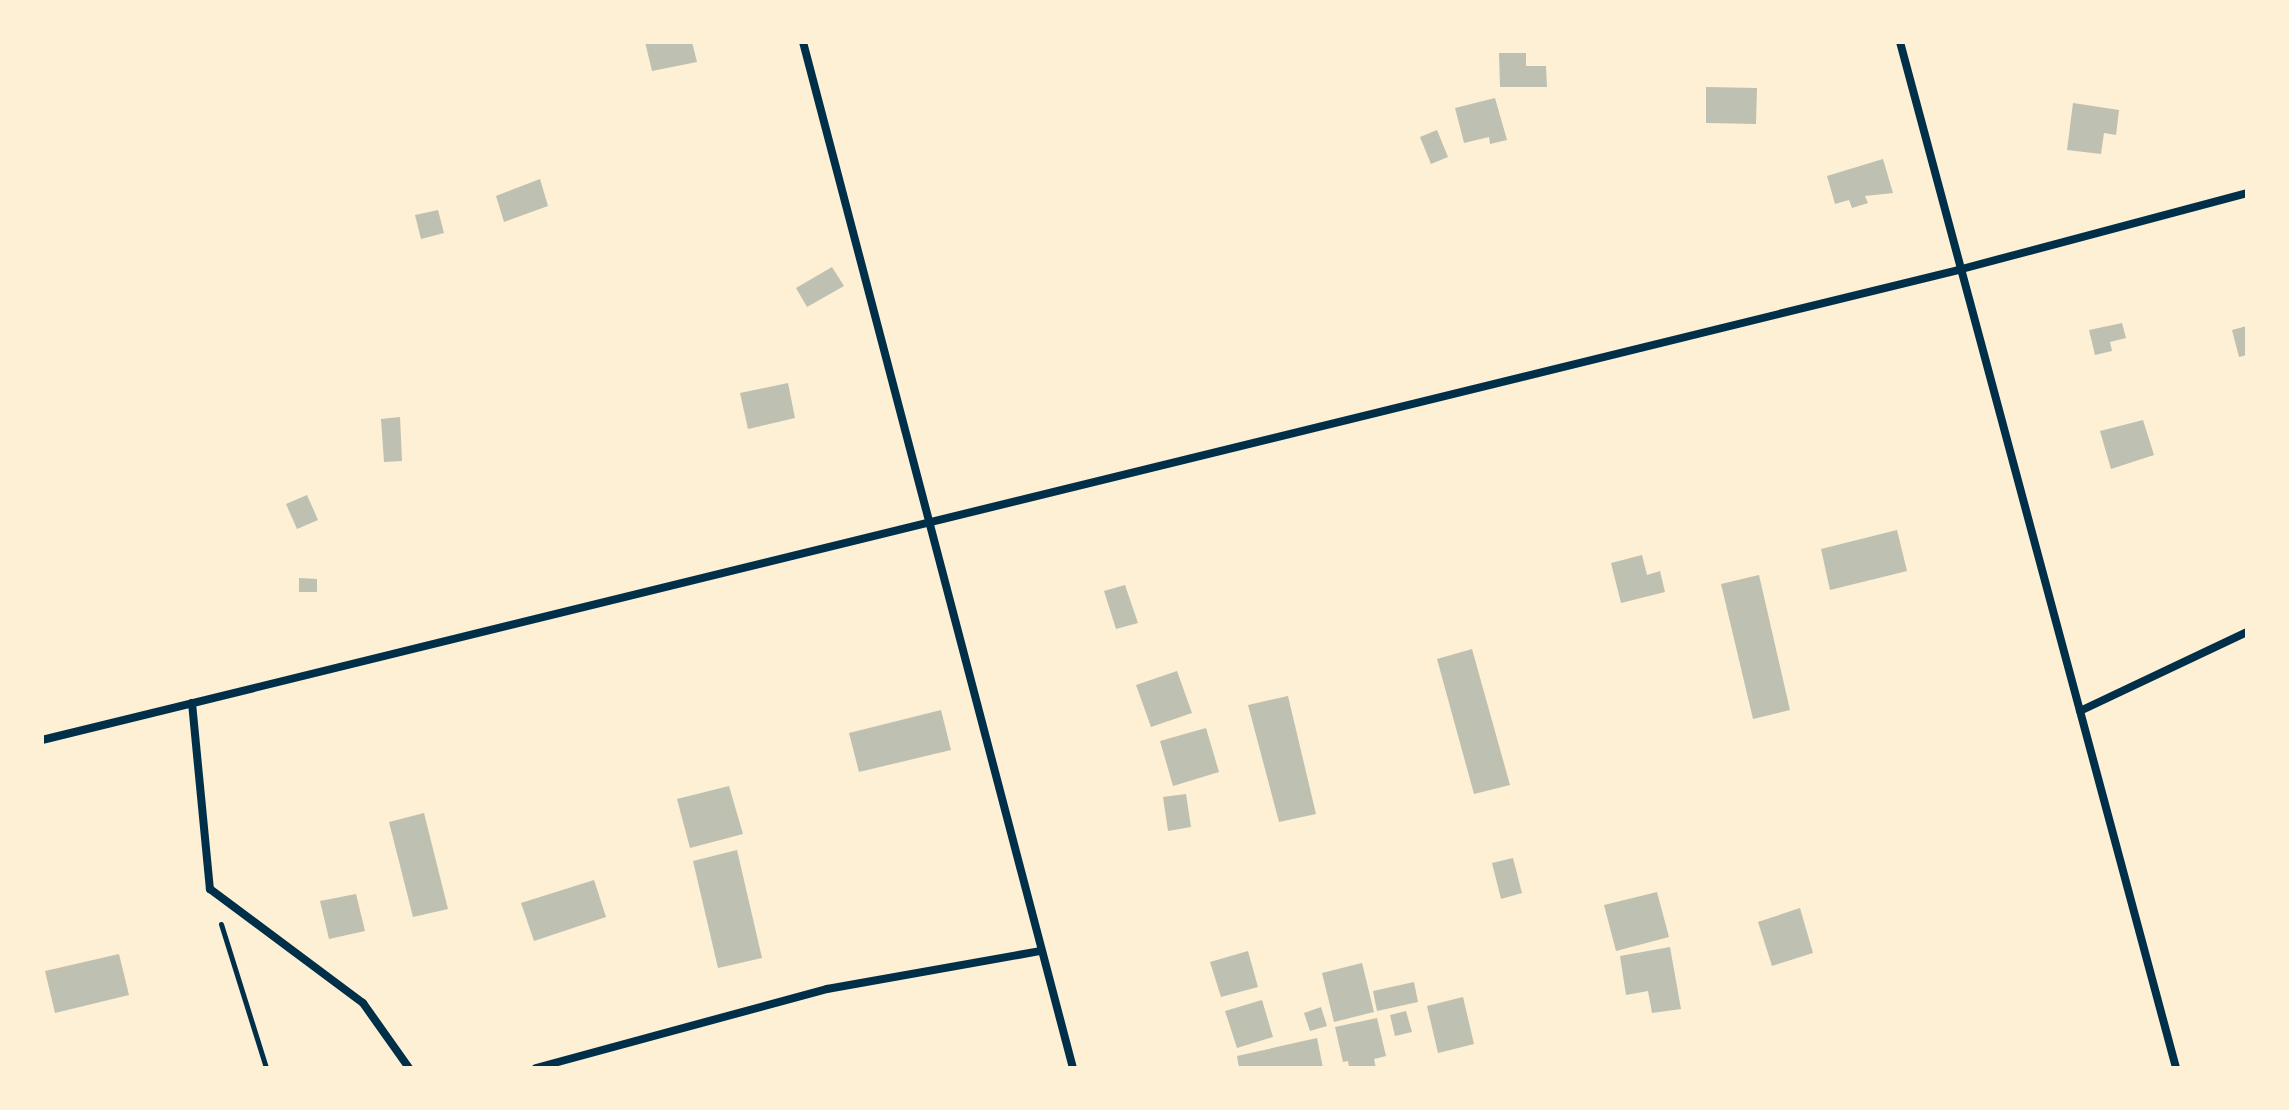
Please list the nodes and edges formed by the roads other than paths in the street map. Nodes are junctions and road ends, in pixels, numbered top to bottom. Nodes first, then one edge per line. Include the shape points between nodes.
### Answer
1 (803, 42) edge
2 (1900, 42) edge
3 (2247, 193) edge
4 (1958, 270) junction
5 (931, 522) junction
6 (2247, 632) edge
7 (192, 703) junction
8 (2080, 711) junction
9 (42, 740) edge
10 (1040, 951) junction
11 (409, 1068) edge
12 (536, 1068) edge
13 (1073, 1068) edge
14 (2176, 1068) edge

1 - 5 street
2 - 4 street
3 - 4 street
4 - 5 street
4 - 8 street
5 - 7 street
5 - 10 street
6 - 8 street
7 - 9 street
7 - 11 street via 210,889 363,1003
8 - 14 street
10 - 12 street via 827,989
10 - 13 street

